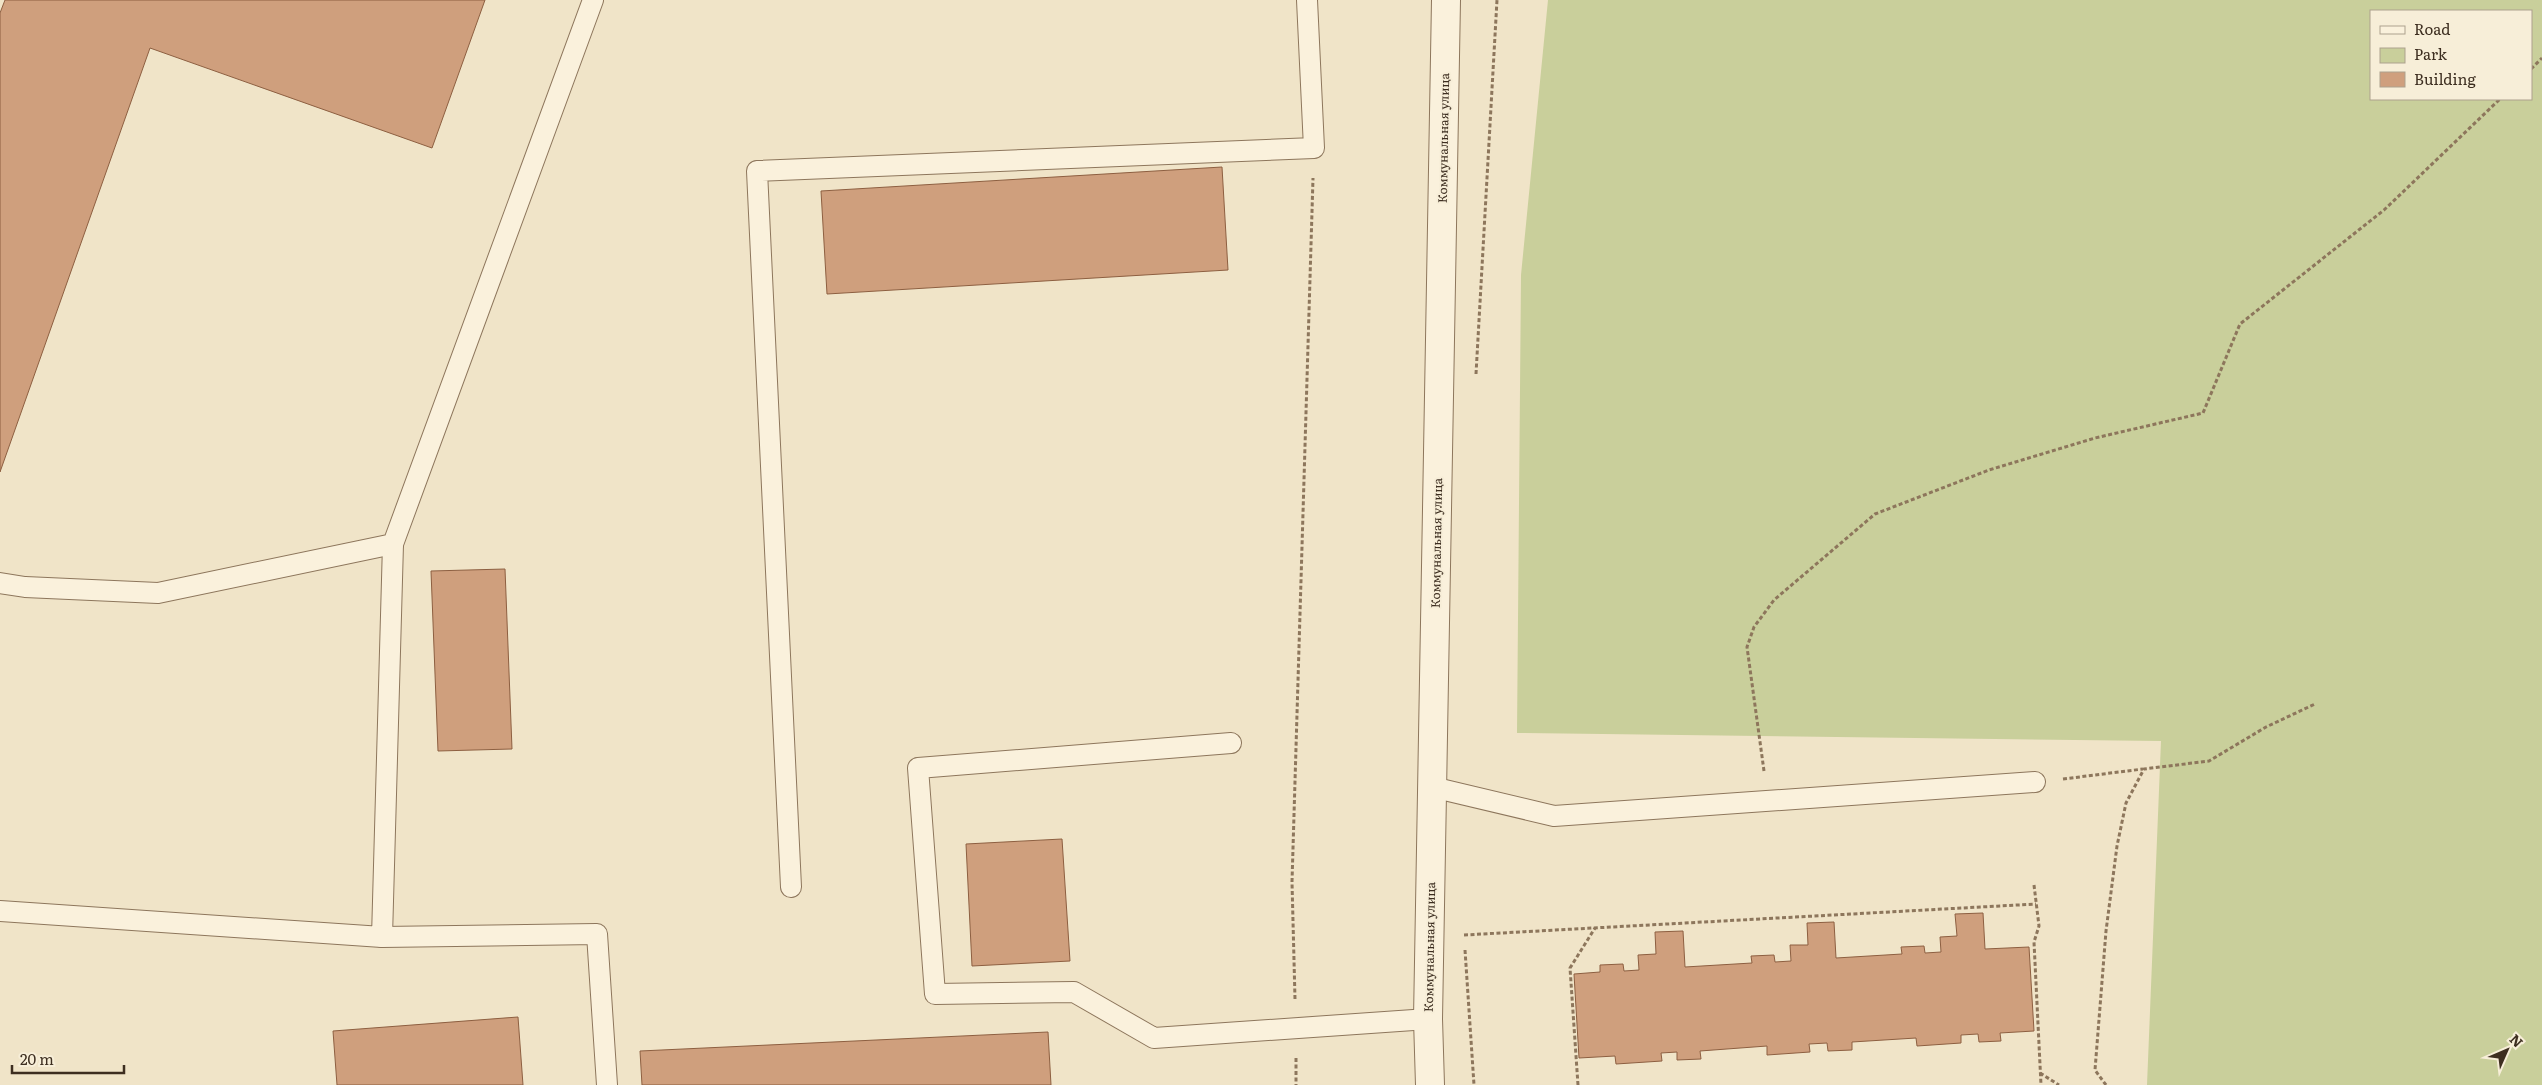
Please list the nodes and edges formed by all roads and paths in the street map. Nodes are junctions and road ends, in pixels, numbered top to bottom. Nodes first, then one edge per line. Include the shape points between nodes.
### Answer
1 (593, 0) edge
2 (1307, 0) edge
3 (1446, 0) edge
4 (1496, 0) edge
5 (2542, 58) edge
6 (2532, 68) edge
7 (2499, 100) edge
8 (1314, 148) junction
9 (1475, 379) dead end
10 (393, 544) junction
11 (0, 583) edge
12 (2315, 704) dead end
13 (1231, 743) dead end
14 (2144, 769) junction
15 (2035, 782) joint
16 (1432, 787) junction
17 (1767, 801) junction
18 (2034, 885) dead end
19 (791, 887) dead end
20 (2036, 904) junction
21 (0, 911) edge
22 (1464, 925) dead end
23 (1596, 928) junction
24 (1464, 935) junction
25 (382, 938) junction
26 (1428, 1019) junction
27 (1295, 1029) junction
28 (2040, 1073) junction
29 (607, 1085) edge
30 (1296, 1085) edge
31 (1430, 1085) edge
32 (1474, 1085) edge
33 (1578, 1085) edge
34 (2040, 1085) edge
35 (2059, 1085) edge
36 (2106, 1085) edge

1 - 10 lane
2 - 8 lane
3 - 16 street, Коммунальная улица
4 - 9 path
5 - 6 path
7 - 17 path via 2384,210 2240,324 2203,413 2095,438 1989,470 1875,514 1774,600 1754,627 1747,647
8 - 19 lane via 757,171
8 - 27 path via 1292,882
10 - 11 lane via 158,593
10 - 25 lane
12 - 14 path via 2266,727 2209,761
13 - 27 lane via 918,768 935,994 1074,992 1154,1038
14 - 15 path
14 - 36 path via 2126,803 2106,931 2095,1070
15 - 17 lane
16 - 17 lane via 1554,816
16 - 26 street, Коммунальная улица
18 - 20 path
20 - 23 path
20 - 28 path via 2039,926 2034,942
21 - 25 lane
22 - 24 path
23 - 24 path
23 - 33 path via 1570,968
24 - 32 path
25 - 29 lane via 597,934
26 - 27 lane
26 - 31 street, Коммунальная улица
27 - 30 path
28 - 34 path
28 - 35 path

